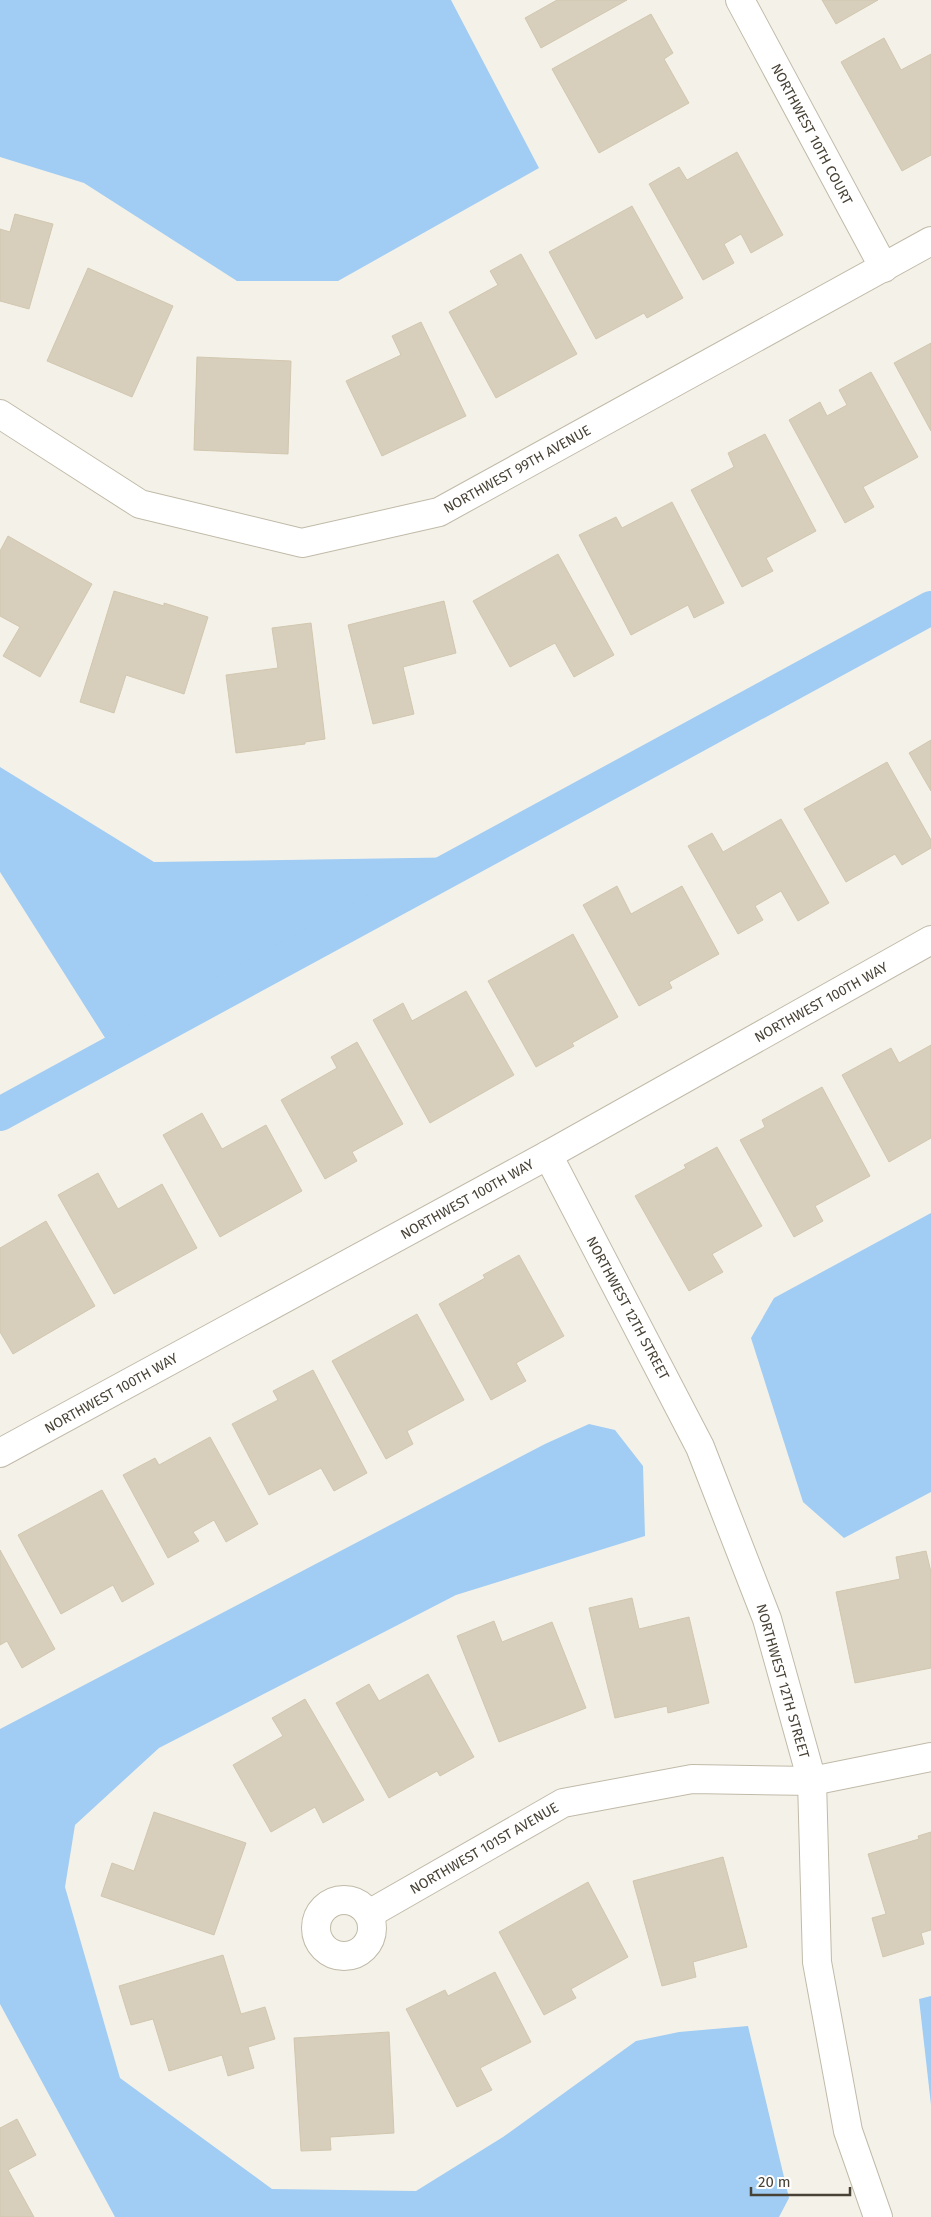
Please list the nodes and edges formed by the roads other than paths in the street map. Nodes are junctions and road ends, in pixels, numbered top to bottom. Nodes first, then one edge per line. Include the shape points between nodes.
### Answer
1 (740, 0) edge
2 (931, 241) edge
3 (884, 268) junction
4 (0, 414) edge
5 (931, 940) edge
6 (548, 1155) junction
7 (0, 1453) edge
8 (931, 1757) edge
9 (812, 1781) junction
10 (369, 1914) dead end
11 (878, 2217) edge

1 - 3 street, NORTHWEST 10TH COURT
2 - 3 street, NORTHWEST 99TH AVENUE
3 - 4 street, NORTHWEST 99TH AVENUE via 439,512 302,543 140,504
5 - 6 street, NORTHWEST 100TH WAY
6 - 7 street, NORTHWEST 100TH WAY
6 - 9 street, NORTHWEST 12TH STREET via 700,1447 768,1619
8 - 9 street, NORTHWEST 101ST AVENUE
9 - 10 street, NORTHWEST 101ST AVENUE via 692,1779 563,1803
9 - 11 street, NORTHWEST 12TH STREET via 817,1962 848,2131

